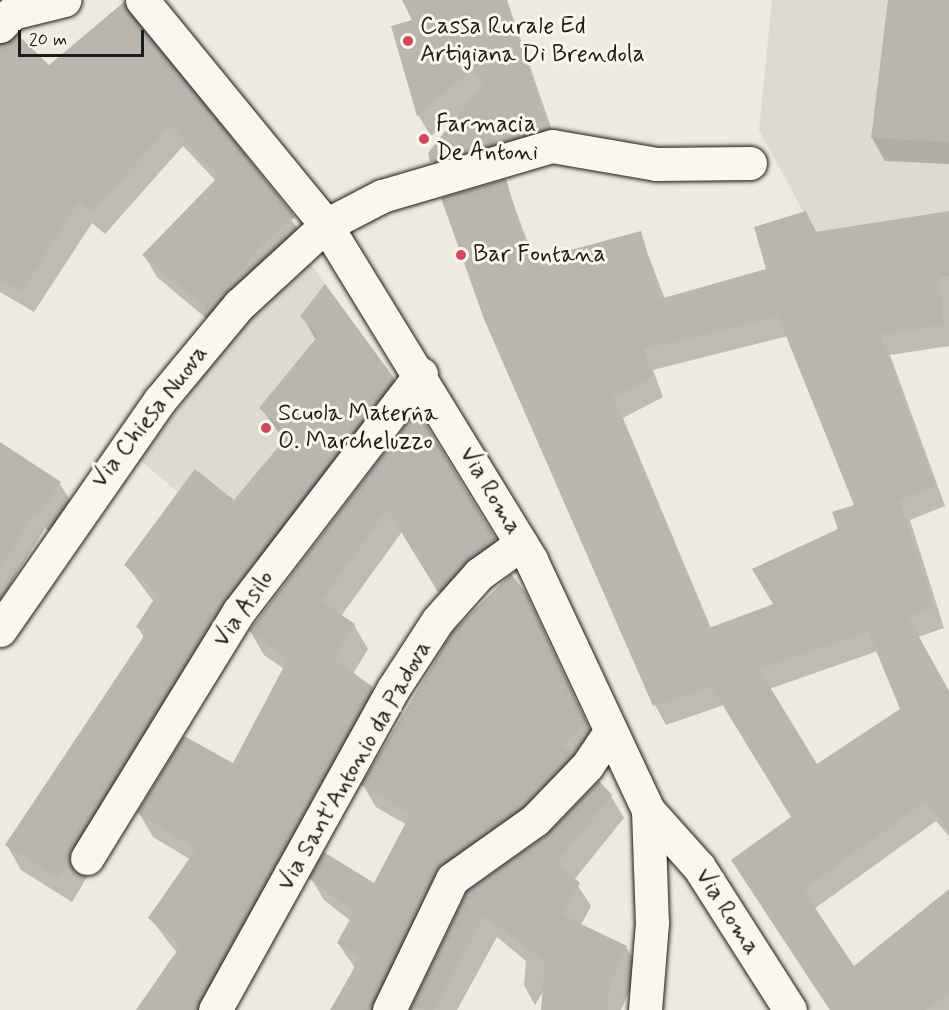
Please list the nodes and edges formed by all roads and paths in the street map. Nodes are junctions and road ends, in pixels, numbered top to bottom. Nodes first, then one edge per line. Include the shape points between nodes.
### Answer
1 (64, 0) edge
2 (142, 0) edge
3 (0, 26) edge
4 (750, 163) dead end
5 (326, 225) junction
6 (421, 374) junction
7 (521, 544) junction
8 (0, 630) edge
9 (610, 732) junction
10 (648, 810) junction
11 (87, 858) dead end
12 (215, 1010) edge
13 (389, 1010) edge
14 (645, 1010) edge
15 (790, 1010) edge

1 - 3 street via 12,13
2 - 5 street, Via Roma
4 - 5 street, Via Chiesa Nuova via 656,164 552,146 382,196
5 - 6 street, Via Roma
5 - 8 street, Via Chiesa Nuova via 239,305 160,400
6 - 7 street, Via Roma
6 - 11 street, Via Asilo via 239,611
7 - 9 street, Via Roma
7 - 12 street, Via Sant'Antonio da Padova via 479,574 432,630 393,689
9 - 10 street, Via Roma
9 - 13 street via 586,766 535,820 452,879
10 - 14 street via 652,923
10 - 15 street, Via Roma via 699,867

